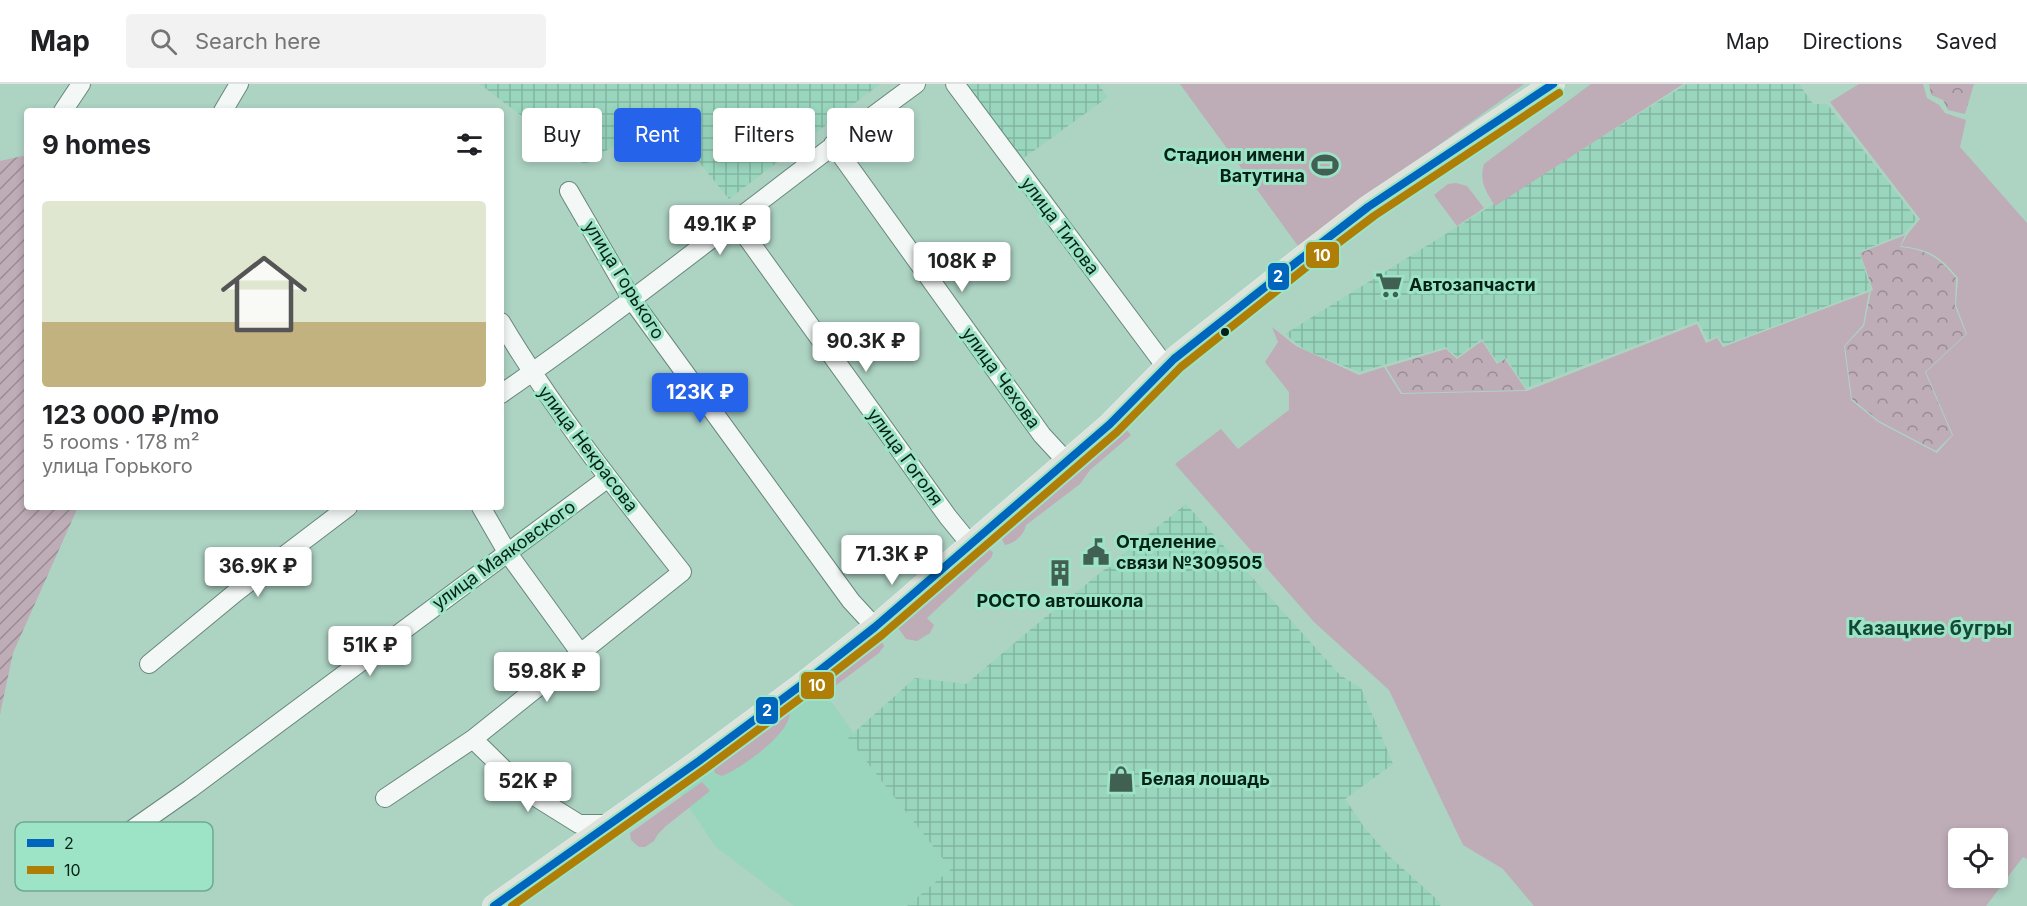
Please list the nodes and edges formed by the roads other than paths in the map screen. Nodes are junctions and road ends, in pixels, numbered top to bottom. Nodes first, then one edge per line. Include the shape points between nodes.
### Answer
1 (81, 84) edge
2 (239, 84) edge
3 (916, 84) edge
4 (955, 84) edge
5 (1553, 84) edge
6 (65, 108) edge
7 (225, 108) edge
8 (883, 108) edge
9 (827, 149) edge
10 (846, 162) edge
11 (569, 190) dead end
12 (735, 222) junction
13 (632, 300) junction
14 (504, 327) edge
15 (1166, 367) junction
16 (531, 373) junction
17 (504, 392) edge
18 (1067, 462) junction
19 (608, 478) junction
20 (344, 510) edge
21 (483, 510) edge
22 (971, 545) junction
23 (507, 552) junction
24 (874, 627) junction
25 (581, 654) junction
26 (149, 664) dead end
27 (473, 739) junction
28 (385, 798) dead end
29 (143, 822) edge
30 (611, 824) junction
31 (494, 906) edge

1 - 6 street
2 - 7 street
3 - 8 street
4 - 15 street, улица Титова
5 - 15 main road via 1368,207
9 - 12 street
10 - 18 street, улица Чехова via 1042,435
11 - 13 street, улица Горького
12 - 13 street
12 - 22 street, улица Гоголя
13 - 16 street
13 - 24 street, улица Горького via 851,601
14 - 16 street, улица Некрасова
15 - 18 main road
16 - 17 street
16 - 19 street, улица Некрасова
18 - 22 main road
19 - 23 street, улица Маяковского
19 - 25 street, улица Некрасова via 682,572
20 - 26 street
21 - 23 street
22 - 24 main road
23 - 25 street
23 - 29 street, улица Маяковского
24 - 30 main road
25 - 27 street
27 - 28 street
27 - 30 street via 526,791 579,824
30 - 31 main road

